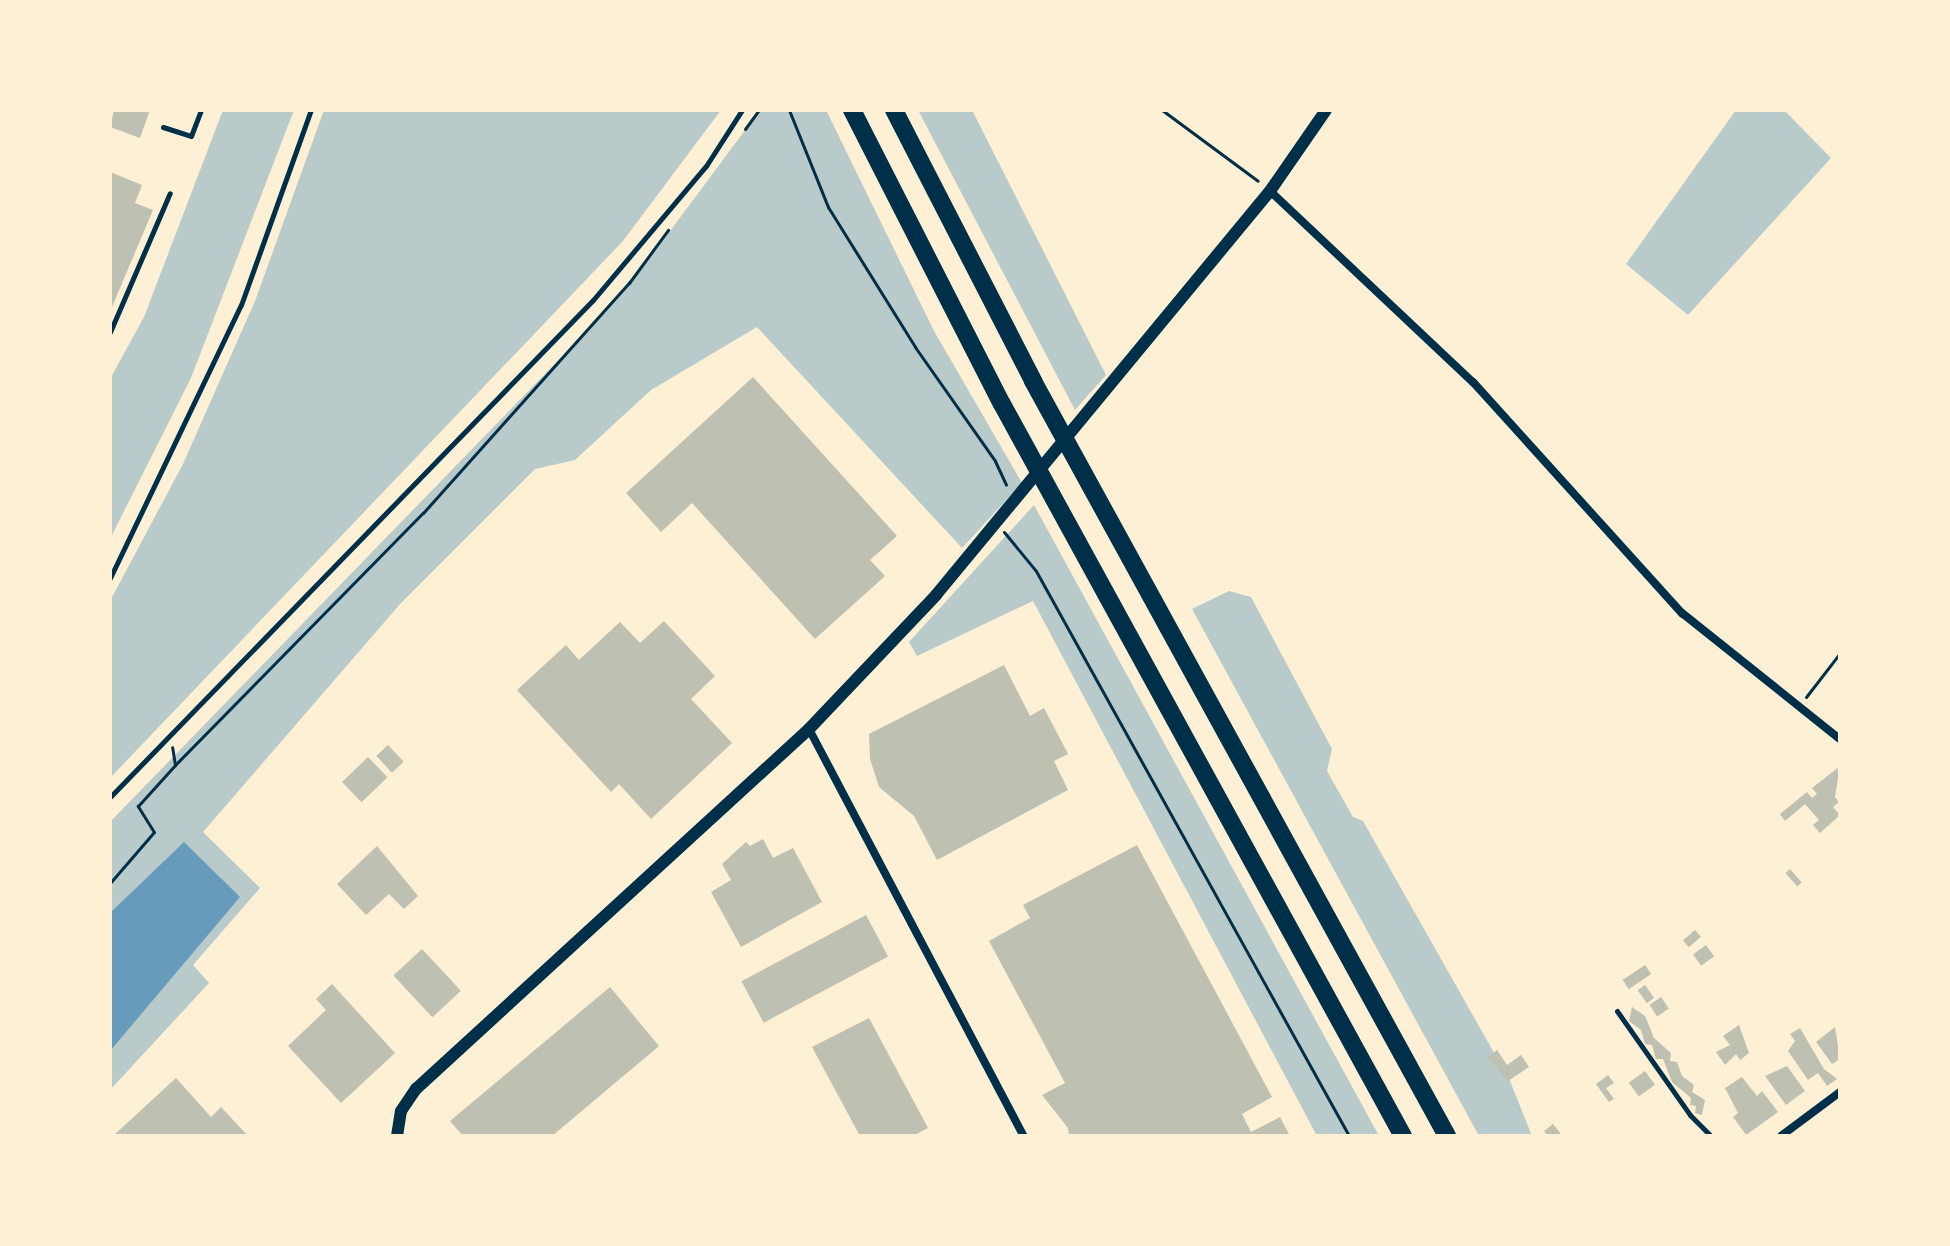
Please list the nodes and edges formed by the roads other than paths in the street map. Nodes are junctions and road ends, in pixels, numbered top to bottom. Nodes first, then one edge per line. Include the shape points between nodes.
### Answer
1 (201, 110) edge
2 (311, 110) edge
3 (742, 110) edge
4 (852, 110) edge
5 (894, 110) edge
6 (1326, 110) edge
7 (163, 127) dead end
8 (1270, 191) junction
9 (170, 193) dead end
10 (113, 318) edge
11 (110, 332) edge
12 (110, 578) edge
13 (809, 729) junction
14 (1840, 739) edge
15 (110, 797) edge
16 (1617, 1011) dead end
17 (1840, 1092) edge
18 (397, 1136) edge
19 (1024, 1136) edge
20 (1403, 1136) edge
21 (1447, 1136) edge
22 (1711, 1136) edge
23 (1781, 1136) edge

1 - 7 lane via 191,136
2 - 12 lane via 241,305
3 - 15 lane via 706,166 593,300
4 - 20 highway via 1002,404
5 - 21 highway via 1033,381
6 - 8 street
8 - 13 street via 998,524
8 - 14 street via 1473,382 1682,613
9 - 10 lane
10 - 11 lane
13 - 18 street via 416,1089 401,1111
13 - 19 street
16 - 22 lane via 1690,1115
17 - 23 street

